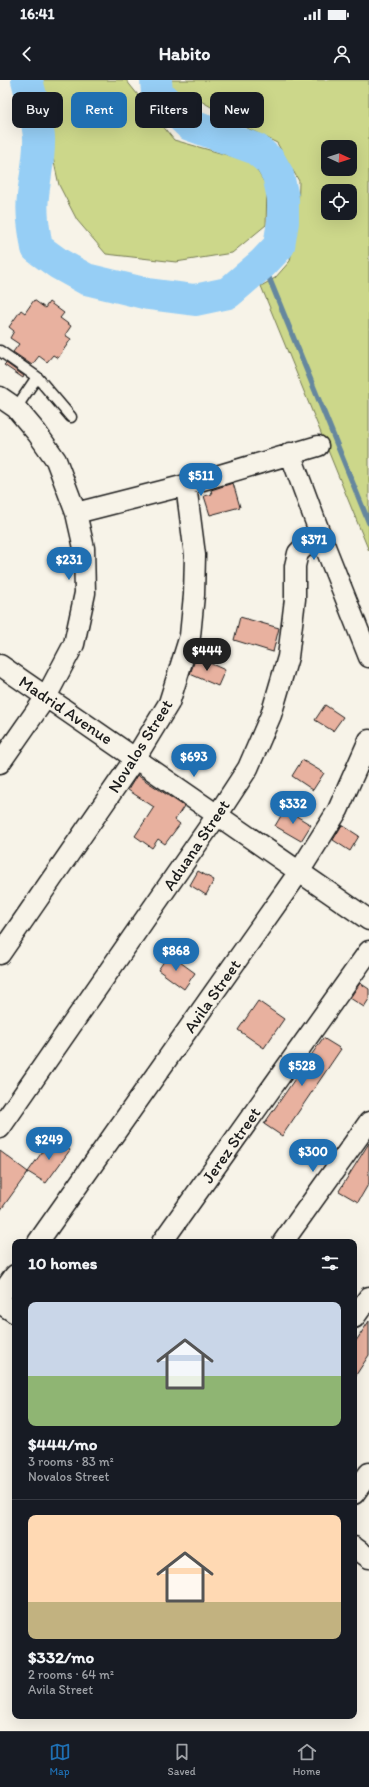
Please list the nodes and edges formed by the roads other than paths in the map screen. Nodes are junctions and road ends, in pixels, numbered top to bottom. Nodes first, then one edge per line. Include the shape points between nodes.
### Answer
1 (0, 351) edge
2 (38, 377) junction
3 (8, 403) edge
4 (71, 417) dead end
5 (318, 446) dead end
6 (290, 453) junction
7 (186, 485) junction
8 (76, 513) junction
9 (322, 539) junction
10 (369, 657) edge
11 (0, 665) edge
12 (46, 697) junction
13 (369, 740) edge
14 (136, 757) junction
15 (0, 763) edge
16 (218, 814) junction
17 (299, 872) junction
18 (369, 920) edge
19 (369, 951) edge
20 (0, 954) edge
21 (369, 1122) edge
22 (0, 1128) edge
23 (40, 1239) edge
24 (164, 1239) edge
25 (285, 1239) edge
26 (12, 1279) edge
27 (0, 1296) edge
28 (369, 1297) edge
29 (0, 1303) edge
30 (12, 1311) edge
31 (357, 1314) edge
32 (369, 1473) edge
33 (357, 1490) edge
34 (357, 1549) edge
35 (369, 1558) edge

1 - 2 lane
2 - 3 lane
2 - 4 lane
3 - 8 street via 37,433 56,460
5 - 6 street
6 - 7 street
6 - 9 street
7 - 8 street
7 - 14 street, Novalos Street via 195,555 190,636 169,703
8 - 12 street via 84,548 85,593 74,644
9 - 10 street
9 - 16 street, Aduana Street via 304,547 298,553 288,657 271,715 248,768
11 - 12 street, Madrid Avenue
12 - 14 street, Madrid Avenue
12 - 15 street
13 - 17 street, Avila Street via 338,810
14 - 16 street, Madrid Avenue
14 - 20 street, Novalos Street
16 - 17 street, Madrid Avenue
16 - 22 street, Aduana Street
17 - 18 street, Madrid Avenue
17 - 23 street, Avila Street
19 - 24 street, Jerez Street
21 - 25 street
26 - 27 street
28 - 31 street
29 - 30 street
32 - 33 street
34 - 35 street

